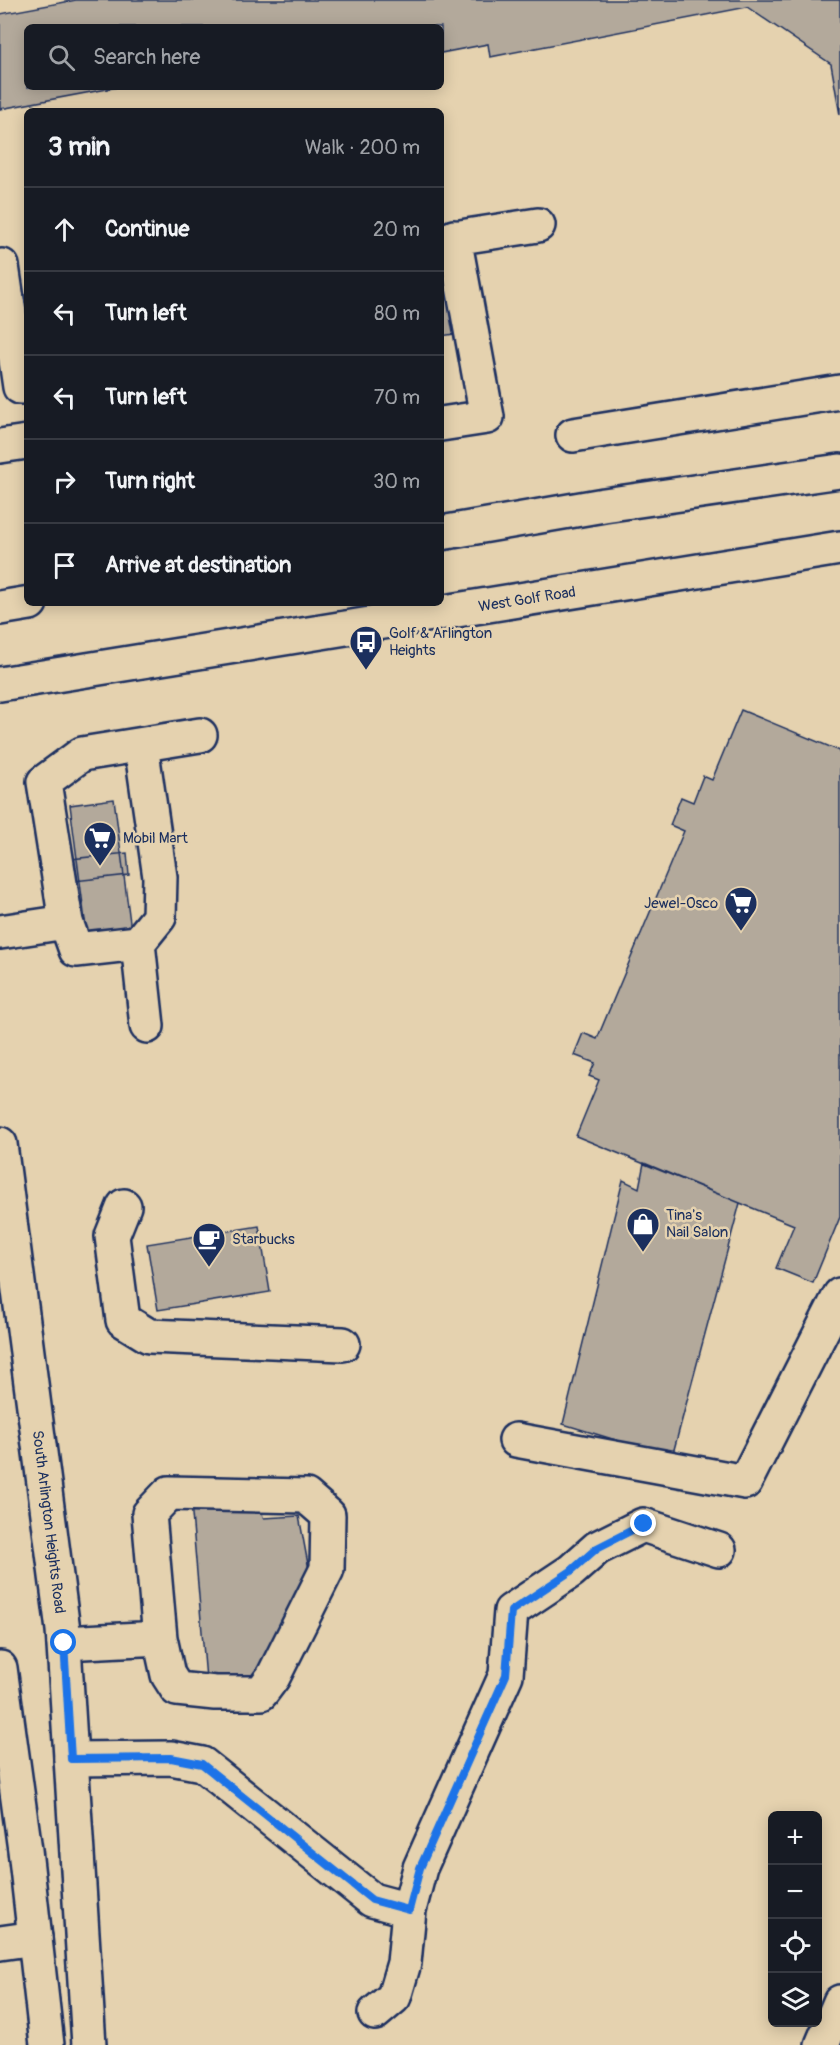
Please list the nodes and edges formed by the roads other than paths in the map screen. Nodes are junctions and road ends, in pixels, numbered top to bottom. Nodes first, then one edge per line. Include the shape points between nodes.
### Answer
1 (538, 225) dead end
2 (448, 238) edge
3 (10, 260) edge
4 (24, 386) edge
5 (840, 392) edge
6 (444, 424) edge
7 (573, 435) dead end
8 (24, 442) edge
9 (0, 446) edge
10 (840, 471) edge
11 (444, 532) edge
12 (840, 548) edge
13 (24, 604) edge
14 (0, 608) edge
15 (0, 684) edge
16 (200, 735) dead end
17 (141, 745) junction
18 (66, 922) junction
19 (0, 932) edge
20 (138, 943) junction
21 (147, 1026) dead end
22 (0, 1144) edge
23 (124, 1206) dead end
24 (840, 1295) edge
25 (343, 1344) dead end
26 (516, 1440) dead end
27 (719, 1550) dead end
28 (160, 1638) junction
29 (64, 1643) junction
30 (0, 1668) edge
31 (71, 1759) junction
32 (409, 1910) junction
33 (35, 1938) junction
34 (0, 1943) edge
35 (840, 2002) edge
36 (375, 2013) dead end
37 (47, 2045) edge
38 (89, 2045) edge
39 (822, 2045) edge

1 - 2 main road
2 - 6 main road via 487,417
3 - 4 main road via 20,387
5 - 7 main road
8 - 9 main road
10 - 11 main road
12 - 15 main road, West Golf Road
13 - 14 main road
16 - 17 main road
17 - 18 main road via 82,754 44,782
17 - 20 main road via 160,877 159,917
18 - 19 main road
18 - 20 main road via 76,950
20 - 21 main road
22 - 29 main road, South Arlington Heights Road
23 - 25 main road via 112,1236 123,1320 132,1326 148,1336
24 - 26 main road via 745,1482
27 - 32 main road via 644,1524 597,1548 571,1571 511,1611 506,1675 420,1868
28 - 28 main road via 149,1515 169,1493 306,1496 328,1515 327,1569 273,1677 261,1692 177,1689 168,1676
28 - 29 main road
29 - 31 main road, South Arlington Heights Road
30 - 33 main road
31 - 32 main road via 171,1758 202,1764 372,1900
31 - 38 main road, South Arlington Heights Road
32 - 36 main road via 404,1963 394,1997
33 - 34 main road
33 - 37 main road
35 - 39 main road

